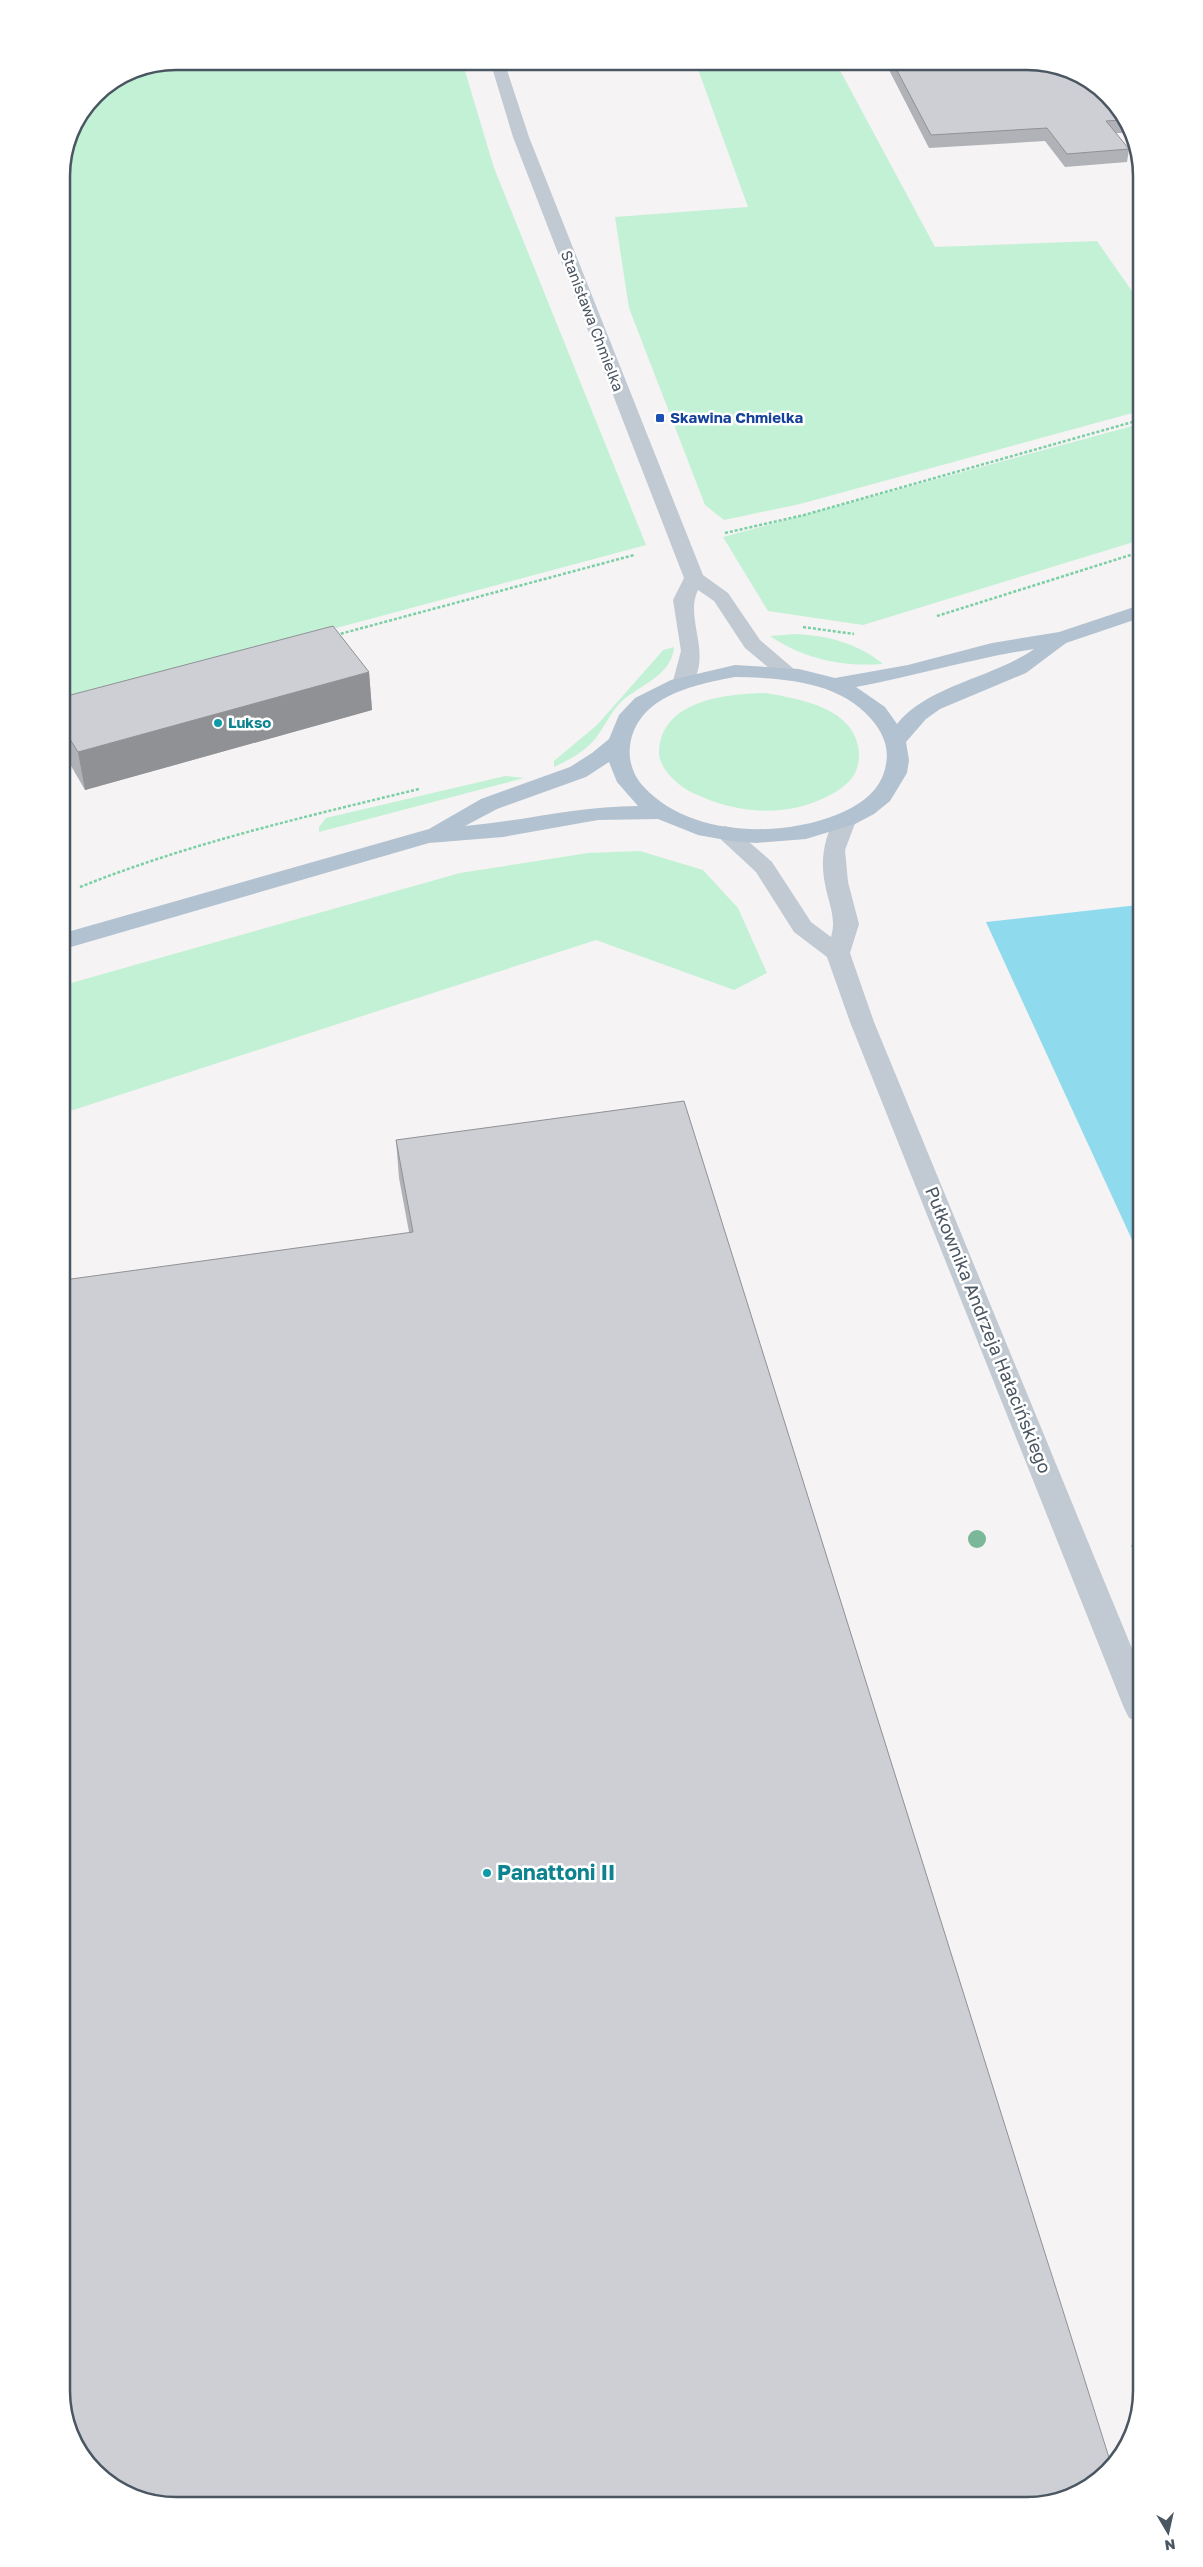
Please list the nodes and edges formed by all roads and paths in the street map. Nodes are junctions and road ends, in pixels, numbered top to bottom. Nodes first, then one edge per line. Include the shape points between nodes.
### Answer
1 (500, 70) edge
2 (1133, 422) edge
3 (679, 543) junction
4 (1133, 554) edge
5 (694, 578) junction
6 (1133, 613) edge
7 (928, 619) dead end
8 (802, 627) dead end
9 (861, 635) dead end
10 (332, 636) edge
11 (1063, 638) junction
12 (788, 674) junction
13 (684, 681) junction
14 (832, 685) junction
15 (896, 741) junction
16 (618, 742) junction
17 (332, 810) dead end
18 (664, 812) junction
19 (845, 821) junction
20 (725, 833) junction
21 (428, 836) junction
22 (72, 890) dead end
23 (70, 939) edge
24 (838, 952) junction
25 (1133, 1691) edge

1 - 3 street, Stanisława Chmielka via 521,137
2 - 3 path via 804,515
3 - 5 street, Stanisława Chmielka
3 - 10 path
4 - 7 path
5 - 12 street via 722,597 752,644
5 - 13 street via 683,600 691,651
6 - 11 main road
8 - 9 path
11 - 14 main road via 992,649 910,671
11 - 15 main road via 1015,670 930,705 904,726
12 - 13 main road via 735,671
12 - 14 main road
13 - 16 main road via 652,697 632,713
14 - 15 main road via 873,709 887,724
15 - 19 main road via 897,771 890,785 864,811
16 - 18 main road via 619,761 627,780 642,797
16 - 21 main road via 578,772 489,804
17 - 22 path via 176,852
18 - 20 main road via 682,821
18 - 21 main road via 598,813 503,830
19 - 20 main road via 788,835
19 - 24 street via 834,850 847,924
20 - 24 street via 764,867 802,928
21 - 23 main road
24 - 25 street, Pułkownika Andrzeja Hałacińskiego via 862,1022

